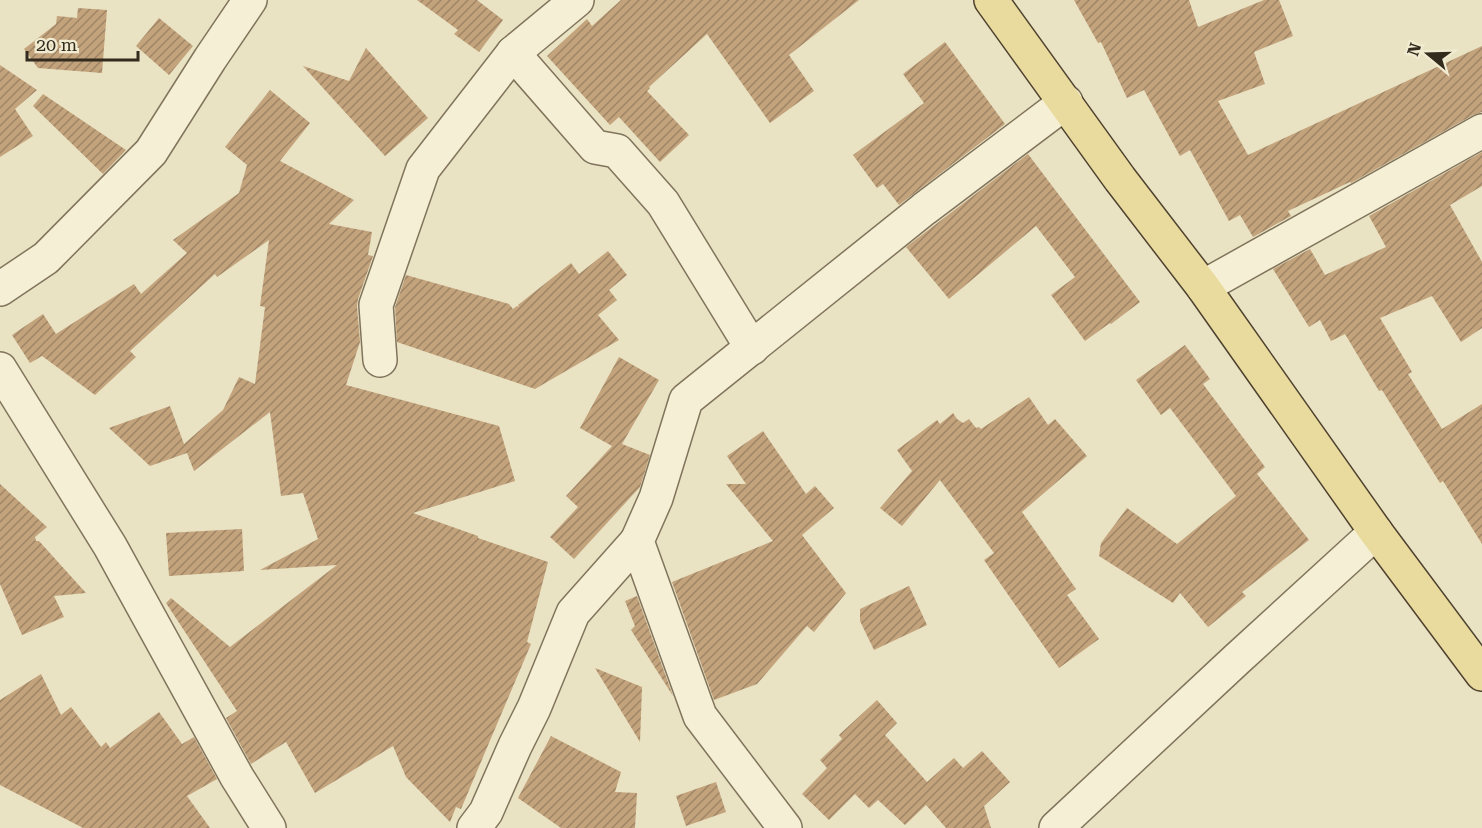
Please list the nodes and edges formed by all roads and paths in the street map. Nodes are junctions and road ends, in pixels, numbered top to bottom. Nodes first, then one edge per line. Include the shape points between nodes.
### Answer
1 (250, 0) edge
2 (577, 0) edge
3 (991, 0) edge
4 (513, 53) junction
5 (1066, 102) junction
6 (1482, 131) edge
7 (1203, 287) junction
8 (0, 289) edge
9 (752, 348) junction
10 (380, 360) dead end
11 (0, 369) edge
12 (1376, 532) junction
13 (637, 541) junction
14 (1480, 668) edge
15 (269, 828) edge
16 (474, 828) edge
17 (785, 828) edge
18 (1056, 828) edge

1 - 8 street via 151,152 46,258
2 - 4 street
3 - 5 main road
4 - 9 street via 595,147 616,152 663,203
4 - 10 street via 423,169 376,305
5 - 7 main road
5 - 9 street via 924,209
6 - 7 street
7 - 12 main road
9 - 13 street via 686,400 656,498
11 - 15 street via 111,546
12 - 14 main road
12 - 18 street
13 - 16 street via 573,613 534,708 486,812
13 - 17 street via 700,716

